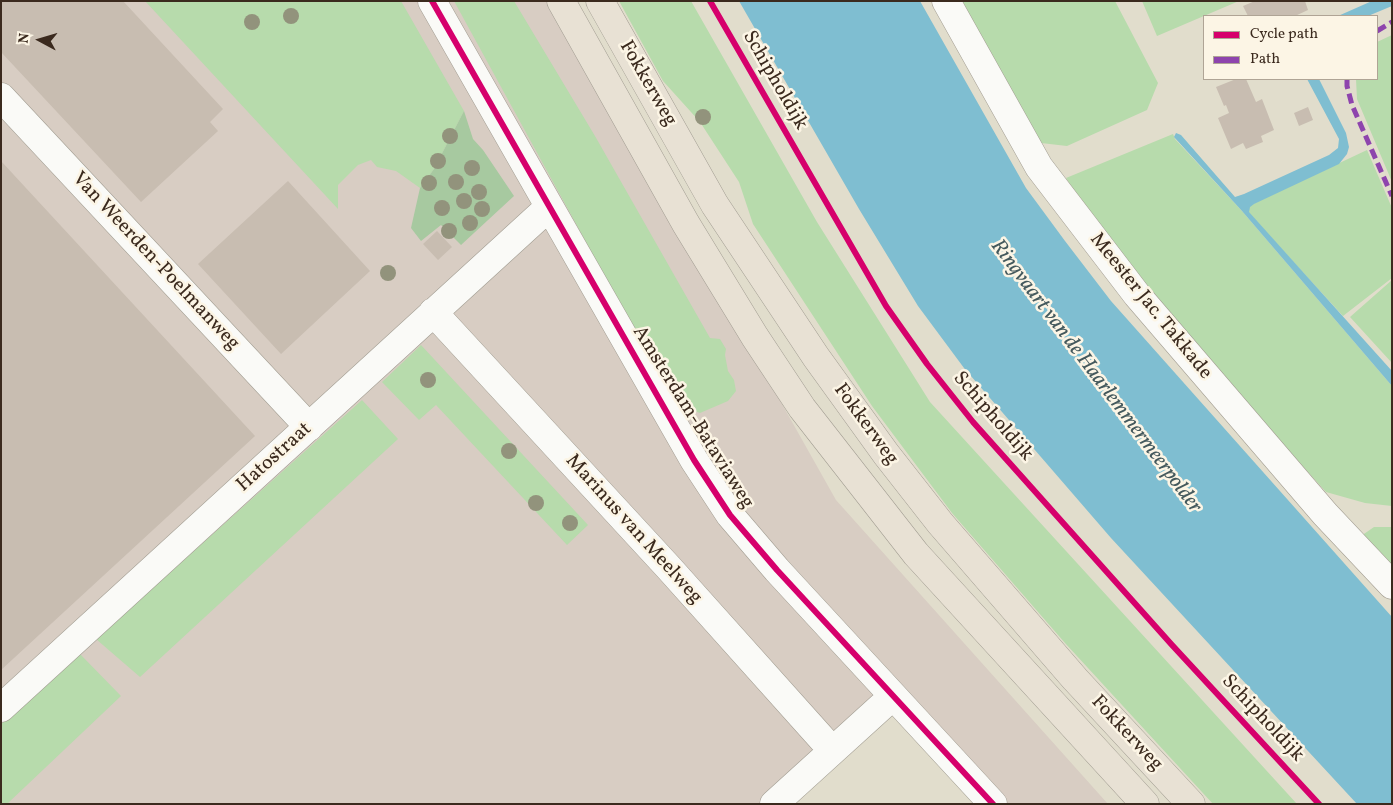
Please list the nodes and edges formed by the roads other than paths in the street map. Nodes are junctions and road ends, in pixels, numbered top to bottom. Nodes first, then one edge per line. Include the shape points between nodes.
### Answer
1 (432, 1) edge
2 (561, 1) edge
3 (600, 1) edge
4 (946, 1) edge
5 (1, 97) edge
6 (548, 208) junction
7 (433, 312) junction
8 (309, 427) junction
9 (1392, 585) edge
10 (893, 696) junction
11 (1, 708) edge
12 (832, 750) junction
13 (774, 804) edge
14 (993, 804) edge
15 (1145, 804) edge
16 (1191, 804) edge

1 - 6 street, Amsterdam-Bataviaweg
2 - 15 main road, Fokkerweg via 686,224 802,408 916,554
3 - 16 main road, Fokkerweg via 715,205 816,357 886,454 940,523 1062,664
4 - 9 street, Meester Jac. Takkade via 1039,167 1138,295 1326,514
5 - 8 street, Van Weerden-Poelmanweg
6 - 7 street, Hatostraat
6 - 10 street, Amsterdam-Bataviaweg via 694,460 730,514
7 - 8 street, Hatostraat
7 - 12 street, Marinus van Meelweg
8 - 11 street, Hatostraat
10 - 12 street
10 - 14 street, Amsterdam-Bataviaweg
12 - 13 street

